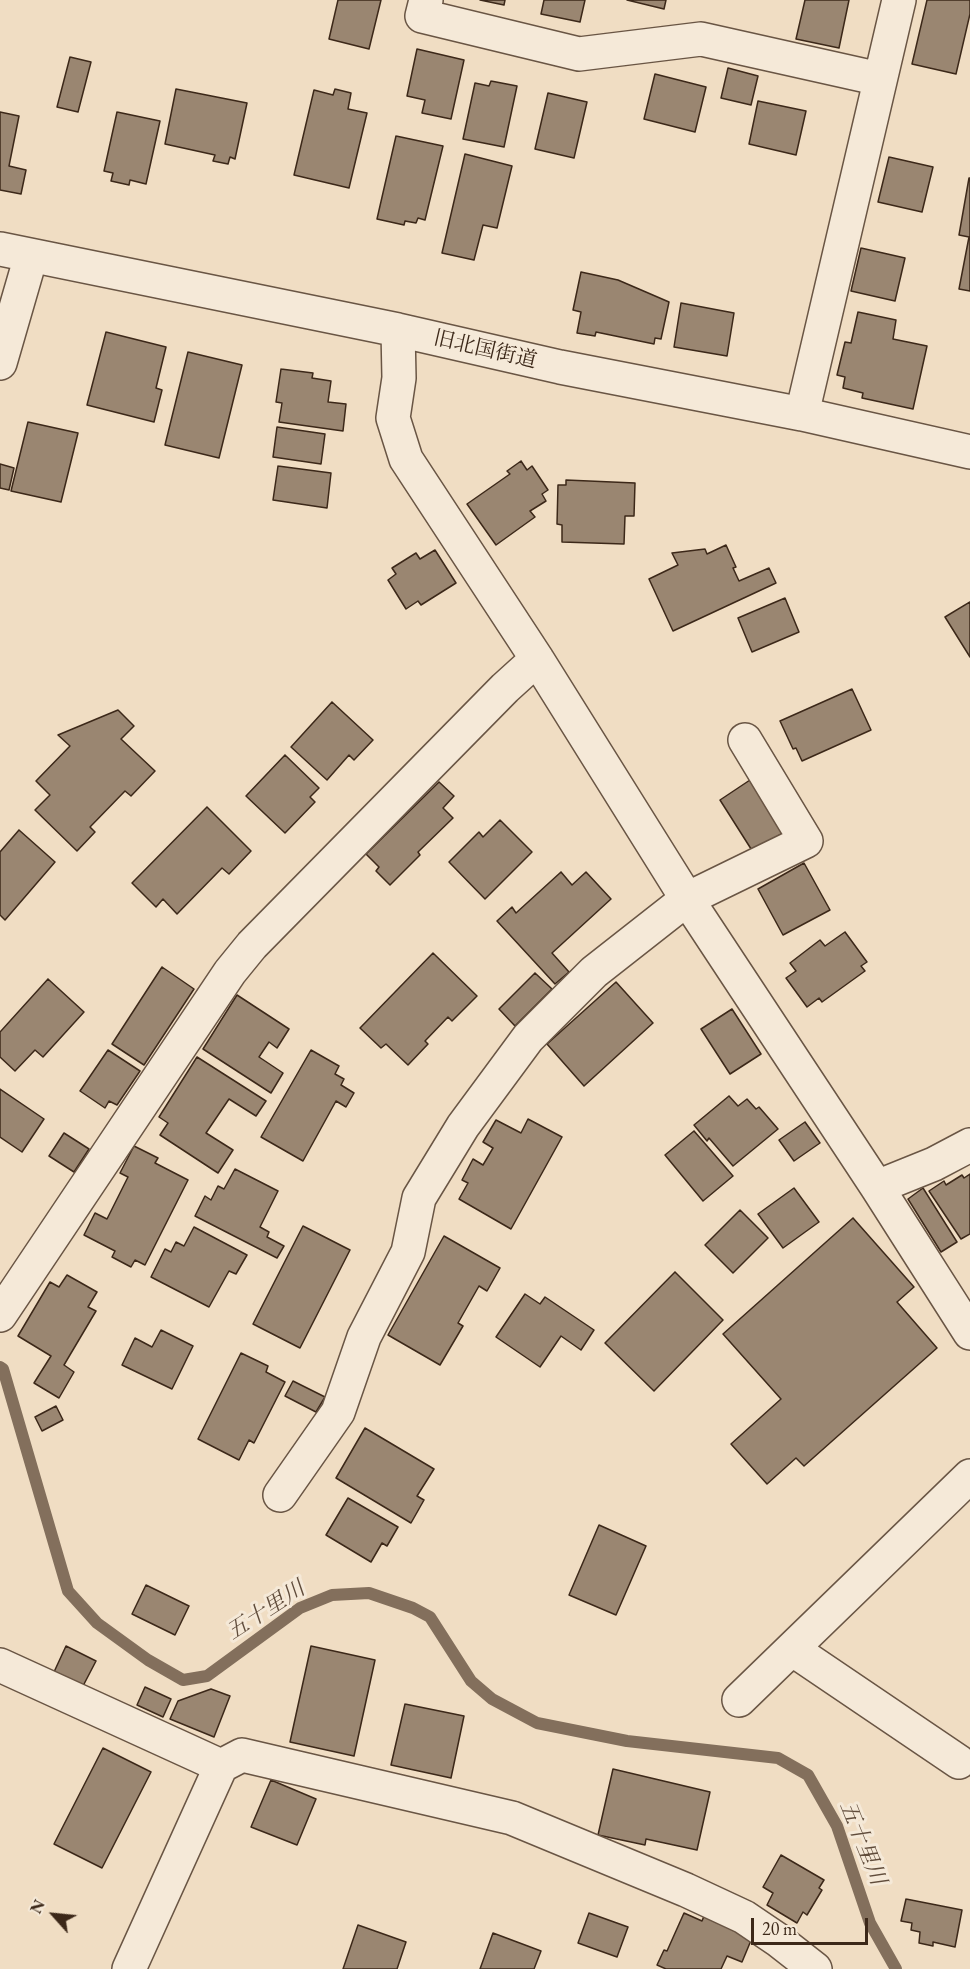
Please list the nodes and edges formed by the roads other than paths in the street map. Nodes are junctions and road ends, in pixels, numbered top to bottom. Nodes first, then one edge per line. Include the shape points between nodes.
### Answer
1 (426, 0) edge
2 (898, 0) edge
3 (880, 79) junction
4 (15, 253) edge
5 (398, 330) junction
6 (0, 363) edge
7 (802, 414) junction
8 (970, 452) edge
9 (537, 659) junction
10 (746, 740) dead end
11 (687, 899) junction
12 (970, 1145) edge
13 (877, 1187) junction
14 (0, 1315) edge
15 (970, 1333) edge
16 (970, 1476) edge
17 (279, 1495) dead end
18 (792, 1649) junction
19 (0, 1665) edge
20 (739, 1700) dead end
21 (959, 1762) dead end
22 (221, 1766) junction
23 (129, 1969) edge
24 (815, 1969) edge

1 - 3 street via 422,16 579,54 701,39
2 - 3 street
3 - 7 street
4 - 5 street, 旧北国街道
4 - 6 street
5 - 7 street, 旧北国街道 via 560,367
5 - 9 street via 399,378 393,418 406,459
7 - 8 street, 旧北国街道
9 - 11 street
9 - 14 street via 252,945
10 - 11 street via 806,841
11 - 13 street
11 - 17 street via 594,972 528,1038 463,1125 419,1198 408,1252 364,1337 338,1412
12 - 13 street
13 - 15 street
16 - 18 street
18 - 20 street
18 - 21 street
19 - 22 street
22 - 23 street
22 - 24 street via 242,1755 512,1818 744,1917

